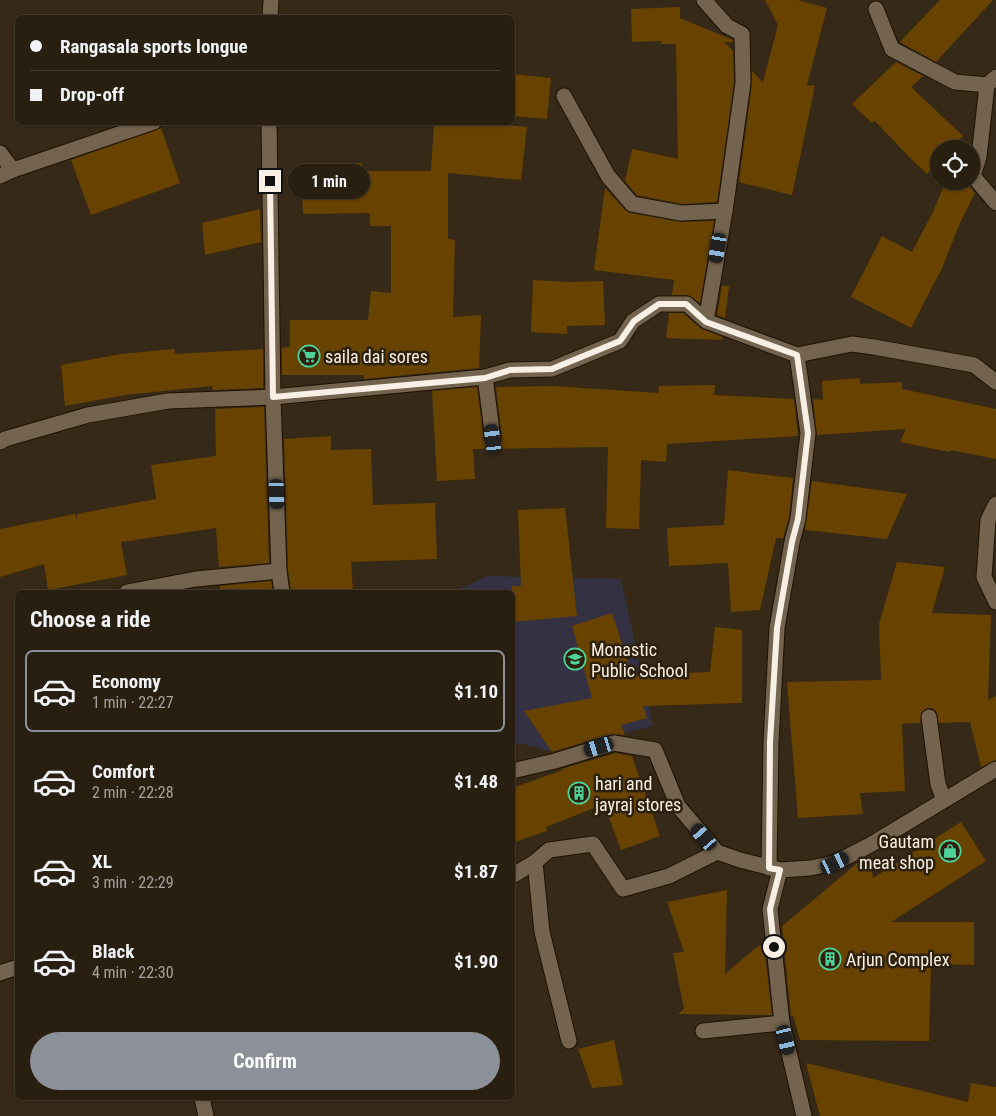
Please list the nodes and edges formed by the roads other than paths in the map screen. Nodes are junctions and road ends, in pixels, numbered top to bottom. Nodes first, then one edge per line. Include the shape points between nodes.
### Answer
1 (271, 0) edge
2 (704, 0) edge
3 (876, 9) dead end
4 (270, 15) edge
5 (992, 81) edge
6 (564, 96) dead end
7 (145, 125) edge
8 (269, 125) edge
9 (0, 153) edge
10 (7, 173) edge
11 (996, 203) edge
12 (725, 211) junction
13 (706, 322) junction
14 (797, 355) junction
15 (485, 378) junction
16 (996, 382) edge
17 (273, 397) junction
18 (493, 439) dead end
19 (0, 442) edge
20 (996, 504) edge
21 (279, 571) junction
22 (138, 590) edge
23 (282, 590) edge
24 (996, 602) edge
25 (929, 717) dead end
26 (996, 769) edge
27 (515, 770) edge
28 (944, 800) junction
29 (717, 852) junction
30 (535, 862) junction
31 (774, 869) junction
32 (515, 874) edge
33 (15, 969) edge
34 (0, 973) edge
35 (782, 1023) junction
36 (704, 1031) dead end
37 (569, 1042) dead end
38 (202, 1100) edge
39 (206, 1116) edge
40 (804, 1116) edge

1 - 4 street
2 - 12 street via 727,26 742,34 743,83
3 - 5 street via 892,49 955,82
5 - 11 street via 973,176
6 - 12 street via 608,176 632,204 681,213
7 - 10 street
8 - 17 street
9 - 10 street
12 - 13 street
13 - 14 street
13 - 15 street via 686,304 659,304 634,321 620,341 552,369 510,370
14 - 16 street via 852,344 974,365
14 - 31 street via 808,433 798,519 777,628 770,742
15 - 17 street
15 - 18 street
17 - 19 street via 168,401 88,416
17 - 21 street
20 - 24 street via 988,520 984,577
21 - 22 street via 196,579
21 - 23 street
25 - 28 street via 938,784
26 - 28 street
27 - 29 street via 614,743 655,750 678,806
28 - 31 street via 835,863 810,868
29 - 30 street via 668,876 623,889 593,844 549,850
29 - 31 street
30 - 32 street
30 - 37 street via 542,932
31 - 35 street via 770,909
33 - 34 street
35 - 36 street
35 - 40 street
38 - 39 street

